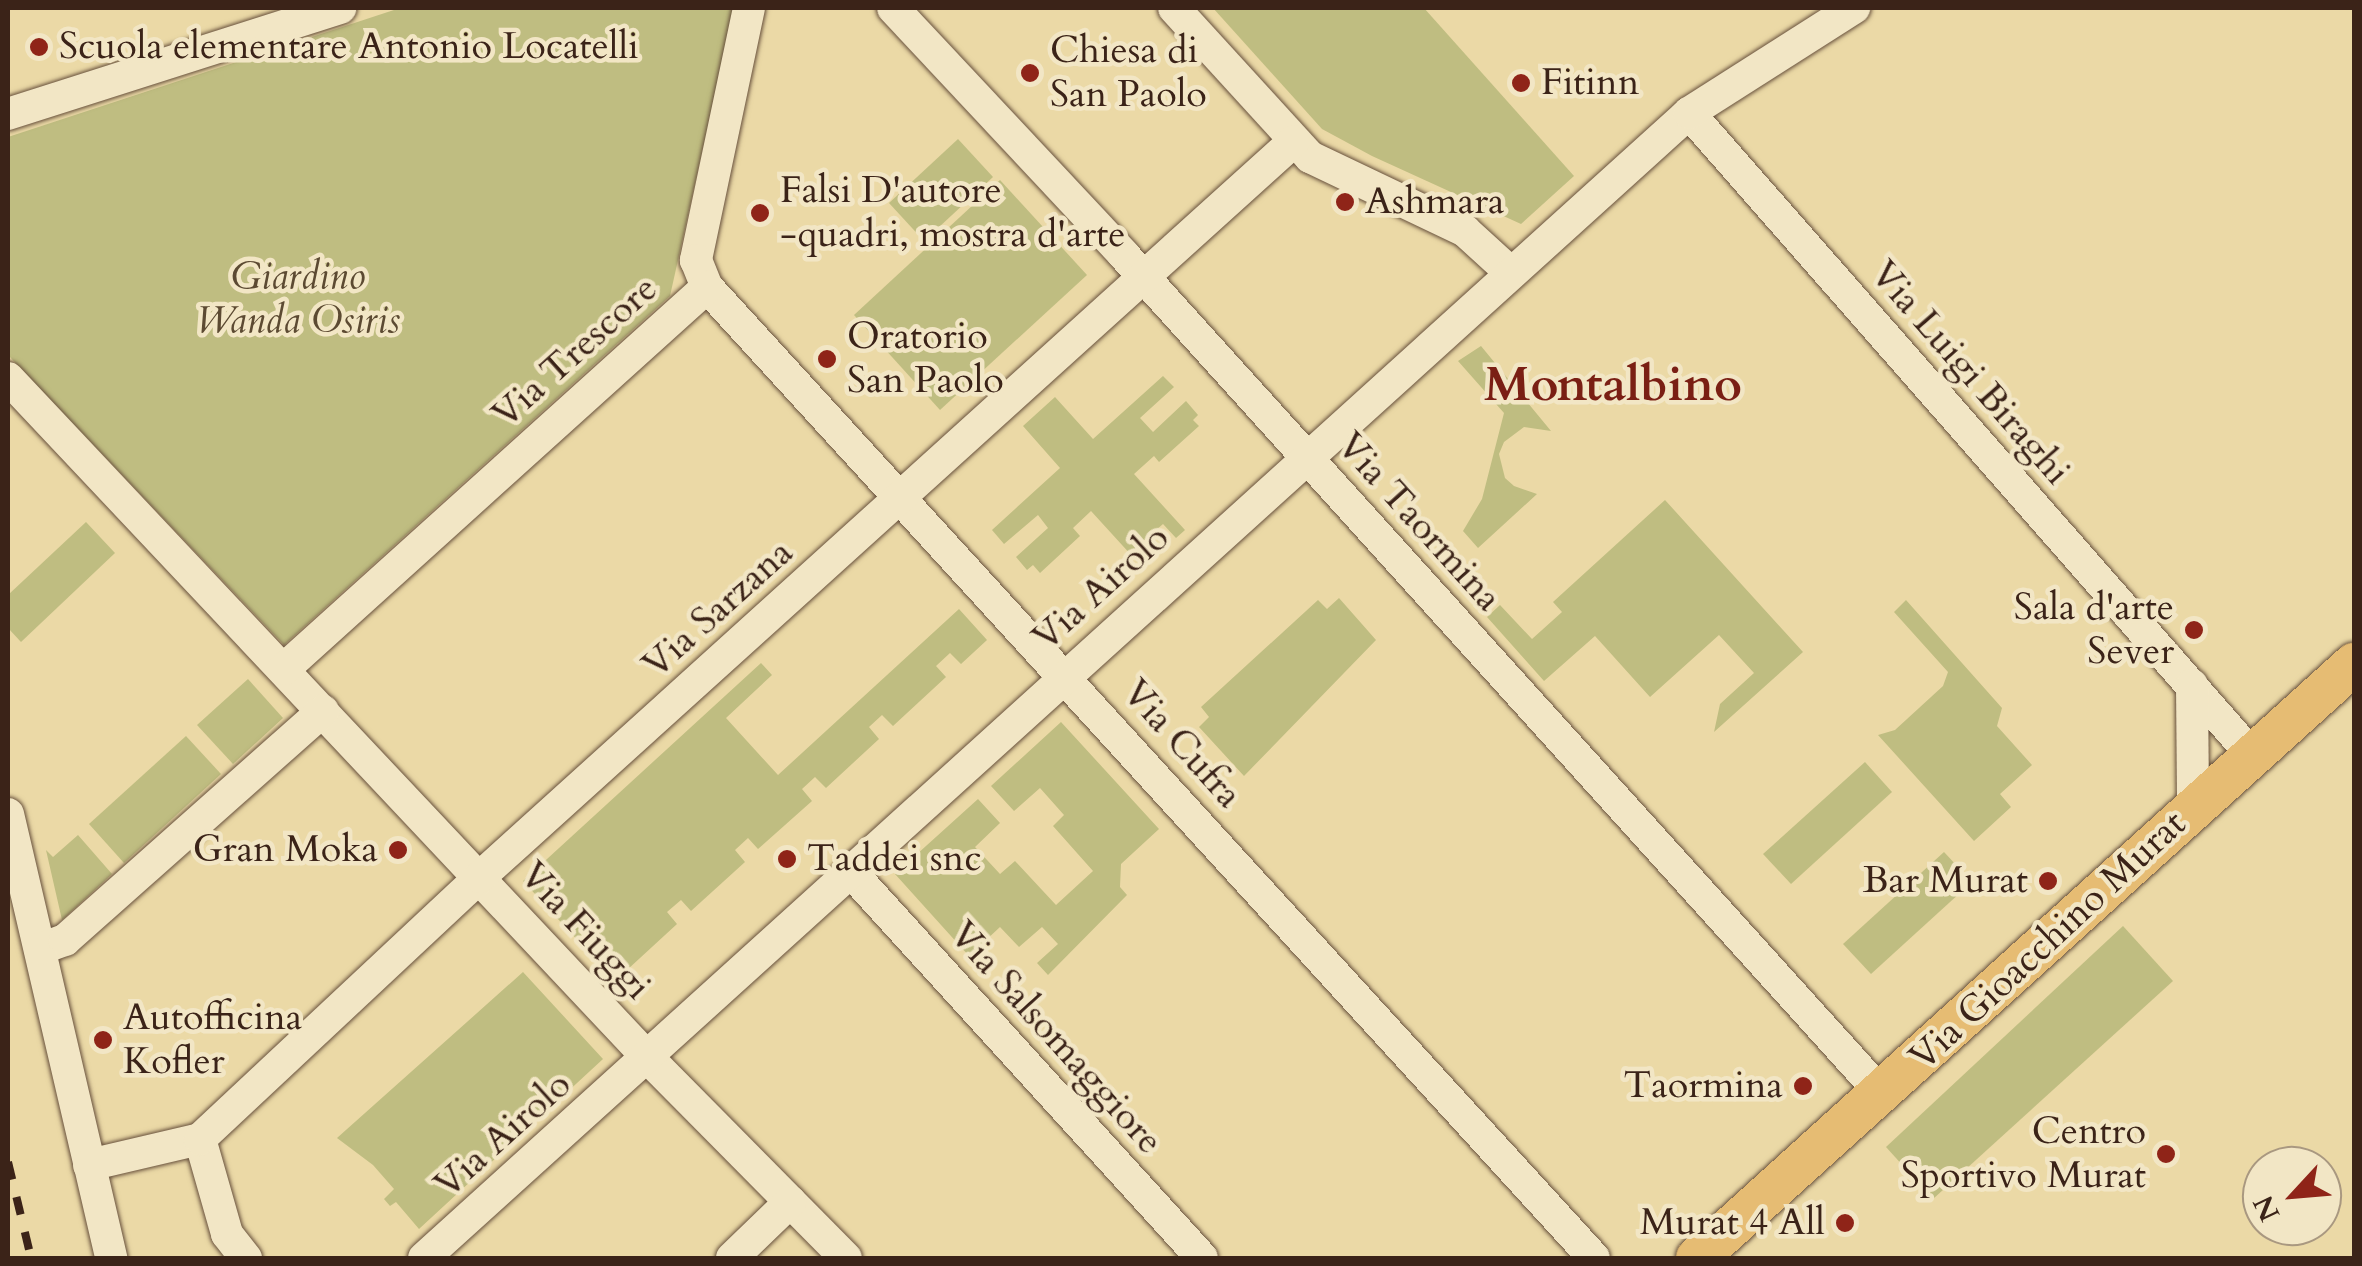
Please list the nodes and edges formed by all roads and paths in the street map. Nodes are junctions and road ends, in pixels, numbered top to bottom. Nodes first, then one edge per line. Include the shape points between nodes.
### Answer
1 (340, 8) edge
2 (749, 8) edge
3 (894, 8) edge
4 (1174, 8) edge
5 (1854, 8) edge
6 (1689, 112) junction
7 (8, 114) edge
8 (1294, 141) junction
9 (1511, 273) junction
10 (1142, 276) junction
11 (708, 286) junction
12 (8, 378) edge
13 (1305, 456) junction
14 (901, 498) junction
15 (2354, 664) edge
16 (284, 669) junction
17 (1065, 676) junction
18 (2192, 685) junction
19 (324, 711) junction
20 (2252, 755) junction
21 (2193, 808) junction
22 (8, 814) edge
23 (850, 872) junction
24 (480, 877) junction
25 (40, 949) junction
26 (649, 1059) junction
27 (1882, 1094) junction
28 (200, 1139) junction
29 (89, 1165) junction
30 (790, 1202) junction
31 (111, 1258) edge
32 (246, 1258) edge
33 (424, 1258) edge
34 (732, 1258) edge
35 (846, 1258) edge
36 (1202, 1258) edge
37 (1594, 1258) edge
38 (1697, 1258) edge

1 - 7 street
2 - 11 street, Via Trescore via 696,260
3 - 10 street, Via Taormina
4 - 8 street
5 - 6 street, Via Airolo
6 - 9 street, Via Airolo
6 - 18 street, Via Luigi Biraghi
8 - 9 street via 1322,166 1465,231
8 - 10 street, Via Sarzana
9 - 13 street, Via Airolo
10 - 13 street, Via Taormina
10 - 14 street, Via Sarzana
11 - 14 street, Via Cufra
11 - 16 street, Via Trescore
12 - 16 street, Via Fiuggi
13 - 17 street, Via Airolo
13 - 27 street, Via Taormina
14 - 17 street, Via Cufra
14 - 24 street, Via Sarzana
15 - 20 main road, Via Gioacchino Murat
16 - 19 street, Via Fiuggi
17 - 23 street, Via Airolo
17 - 37 street, Via Cufra
18 - 20 street, Via Luigi Biraghi
18 - 21 street
19 - 24 street, Via Fiuggi
19 - 25 street via 65,940
20 - 21 main road, Via Gioacchino Murat
21 - 27 main road, Via Gioacchino Murat
22 - 25 street
23 - 26 street, Via Airolo
23 - 36 street, Via Salsomaggiore
24 - 26 street, Via Fiuggi
24 - 28 street, Via Sarzana
25 - 29 street
26 - 30 street, Via Fiuggi
26 - 33 street, Via Airolo
27 - 38 main road, Via Gioacchino Murat
28 - 29 street
28 - 32 street via 227,1234
29 - 31 street
30 - 34 street
30 - 35 street, Via Fiuggi

